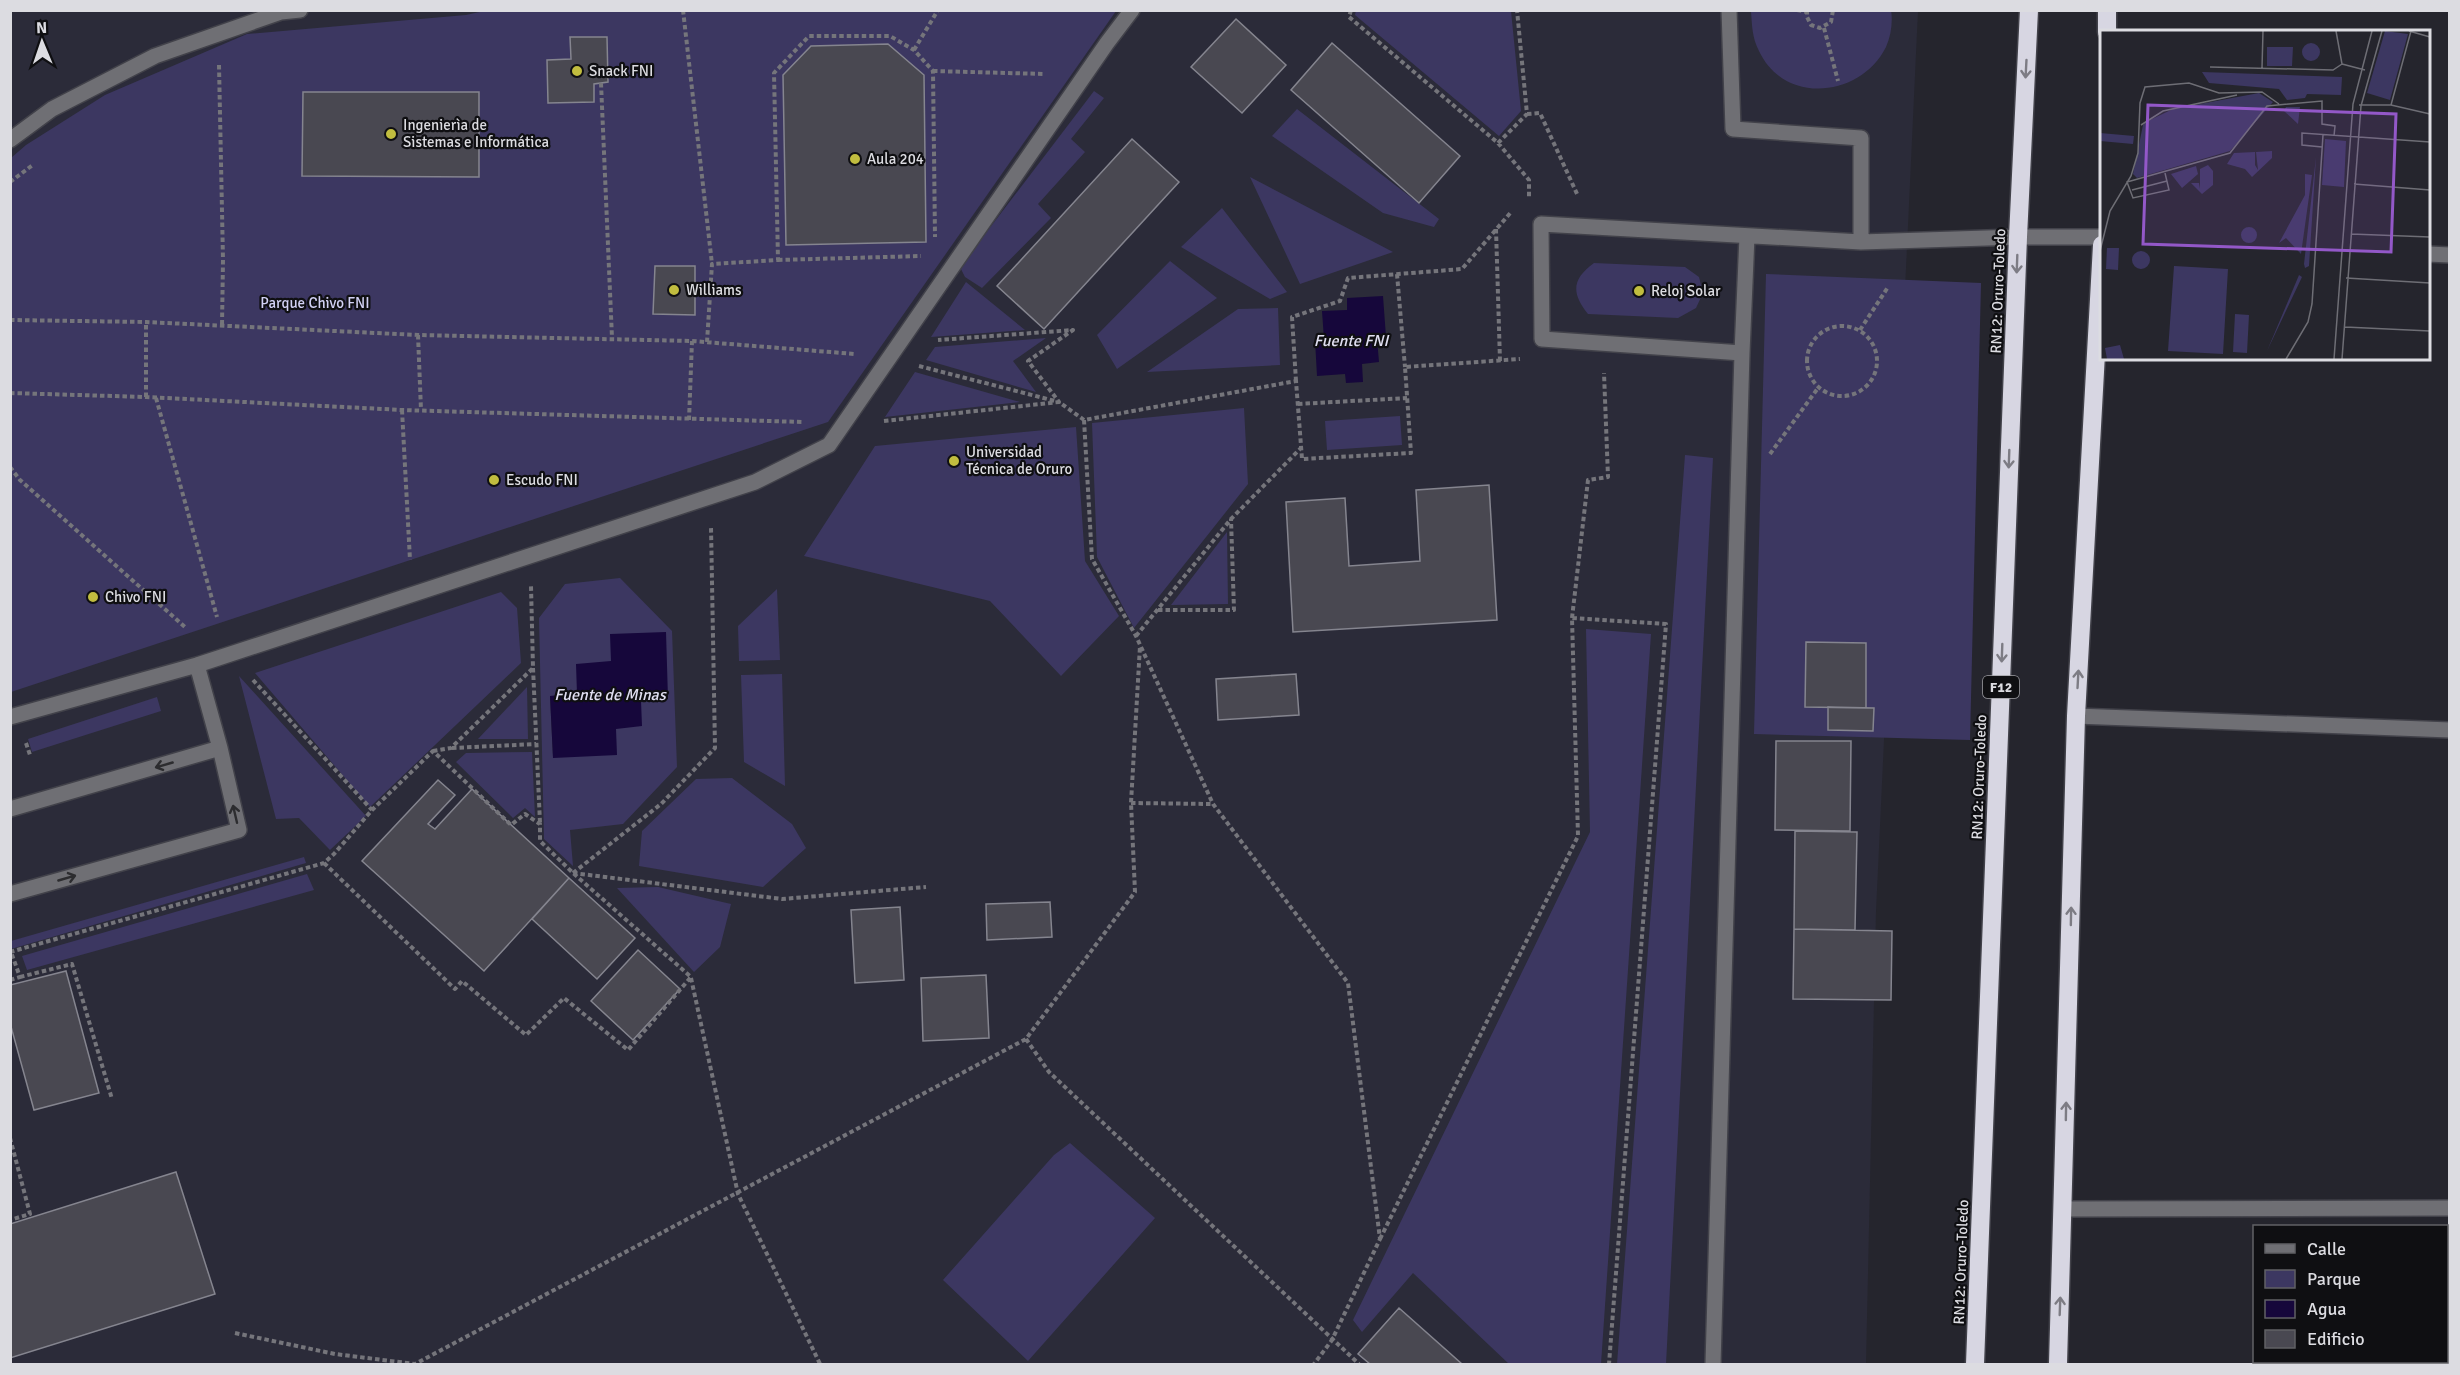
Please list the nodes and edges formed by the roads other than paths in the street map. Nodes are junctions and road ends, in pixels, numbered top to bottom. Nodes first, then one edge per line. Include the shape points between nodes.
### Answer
1 (300, 10) edge
2 (1132, 10) edge
3 (1729, 10) edge
4 (2029, 10) edge
5 (2107, 10) edge
6 (2107, 30) edge
7 (10, 140) edge
8 (1747, 236) junction
9 (2018, 237) junction
10 (2100, 237) edge
11 (1861, 242) junction
12 (2430, 254) edge
13 (2450, 255) edge
14 (2100, 281) edge
15 (1742, 352) junction
16 (197, 665) junction
17 (2076, 716) junction
18 (10, 717) edge
19 (2450, 730) edge
20 (220, 748) junction
21 (10, 809) edge
22 (10, 894) edge
23 (2450, 1208) edge
24 (2064, 1209) junction
25 (1713, 1365) edge
26 (1975, 1365) edge
27 (2058, 1365) edge

1 - 7 street via 281,12 155,56 52,109
2 - 16 street via 829,445 755,482
3 - 11 street via 1733,129 1861,138
4 -> 9 highway, RN12: Oruro-Toledo / F12
5 - 6 highway
8 - 11 street
8 - 15 street
8 - 15 street via 1541,224 1542,339
9 - 10 street
9 - 11 street
9 -> 26 highway, RN12: Oruro-Toledo / F12
12 - 13 street
17 -> 14 highway
15 - 25 street
16 - 18 street
16 - 20 street
17 - 19 street
24 -> 17 highway
20 -> 21 street
22 -> 20 street via 238,830
23 - 24 street
27 -> 24 highway

